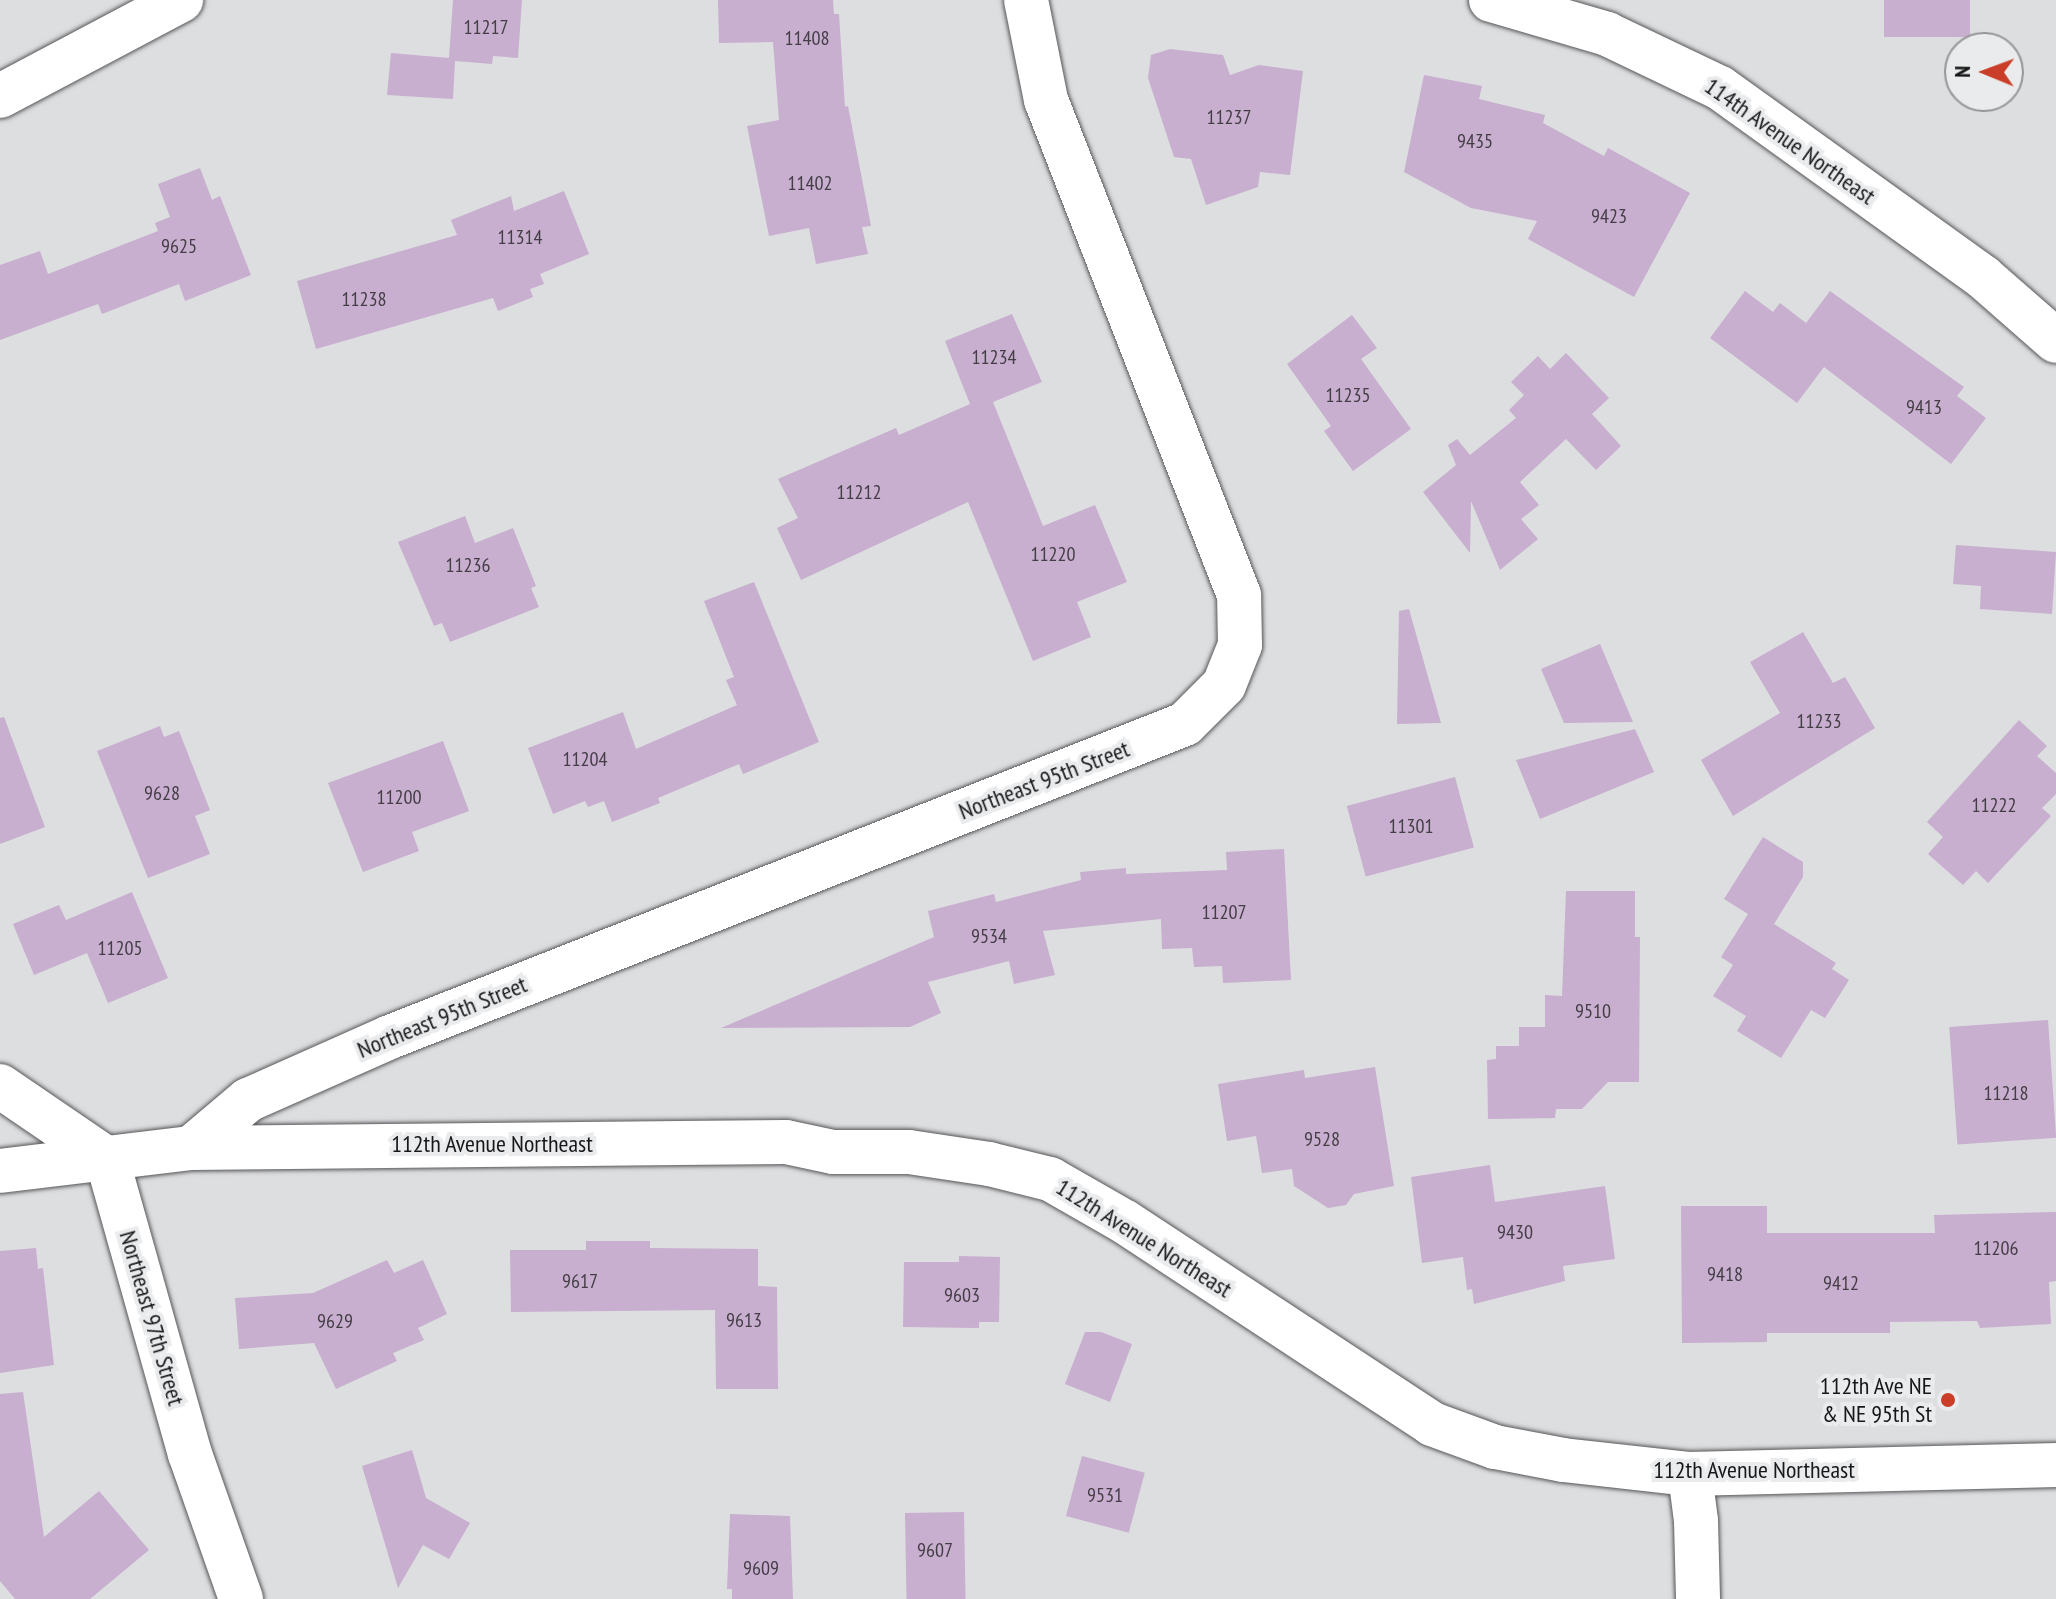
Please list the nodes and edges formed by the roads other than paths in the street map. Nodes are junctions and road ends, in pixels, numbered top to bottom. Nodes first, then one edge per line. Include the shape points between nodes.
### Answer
1 (181, 0) edge
2 (1026, 0) edge
3 (1491, 0) edge
4 (0, 96) edge
5 (2056, 341) edge
6 (0, 1086) edge
7 (191, 1148) junction
8 (107, 1159) junction
9 (0, 1171) edge
10 (2056, 1465) edge
11 (1690, 1474) junction
12 (241, 1599) edge
13 (1698, 1599) edge

1 - 4 street
2 - 7 street, Northeast 95th Street via 1046,100 1239,595 1240,645 1224,685 1185,724 390,1037 248,1100
3 - 5 street, 114th Avenue Northeast via 1607,34 1720,88 1983,277
6 - 8 street
7 - 8 street, 112th Avenue Northeast
7 - 11 street, 112th Avenue Northeast via 786,1142 833,1152 909,1152 989,1164 1050,1179 1125,1222 1432,1424 1495,1447
8 - 9 street, 112th Avenue Northeast
8 - 12 street, Northeast 97th Street via 190,1454
10 - 11 street, 112th Avenue Northeast
11 - 13 street

